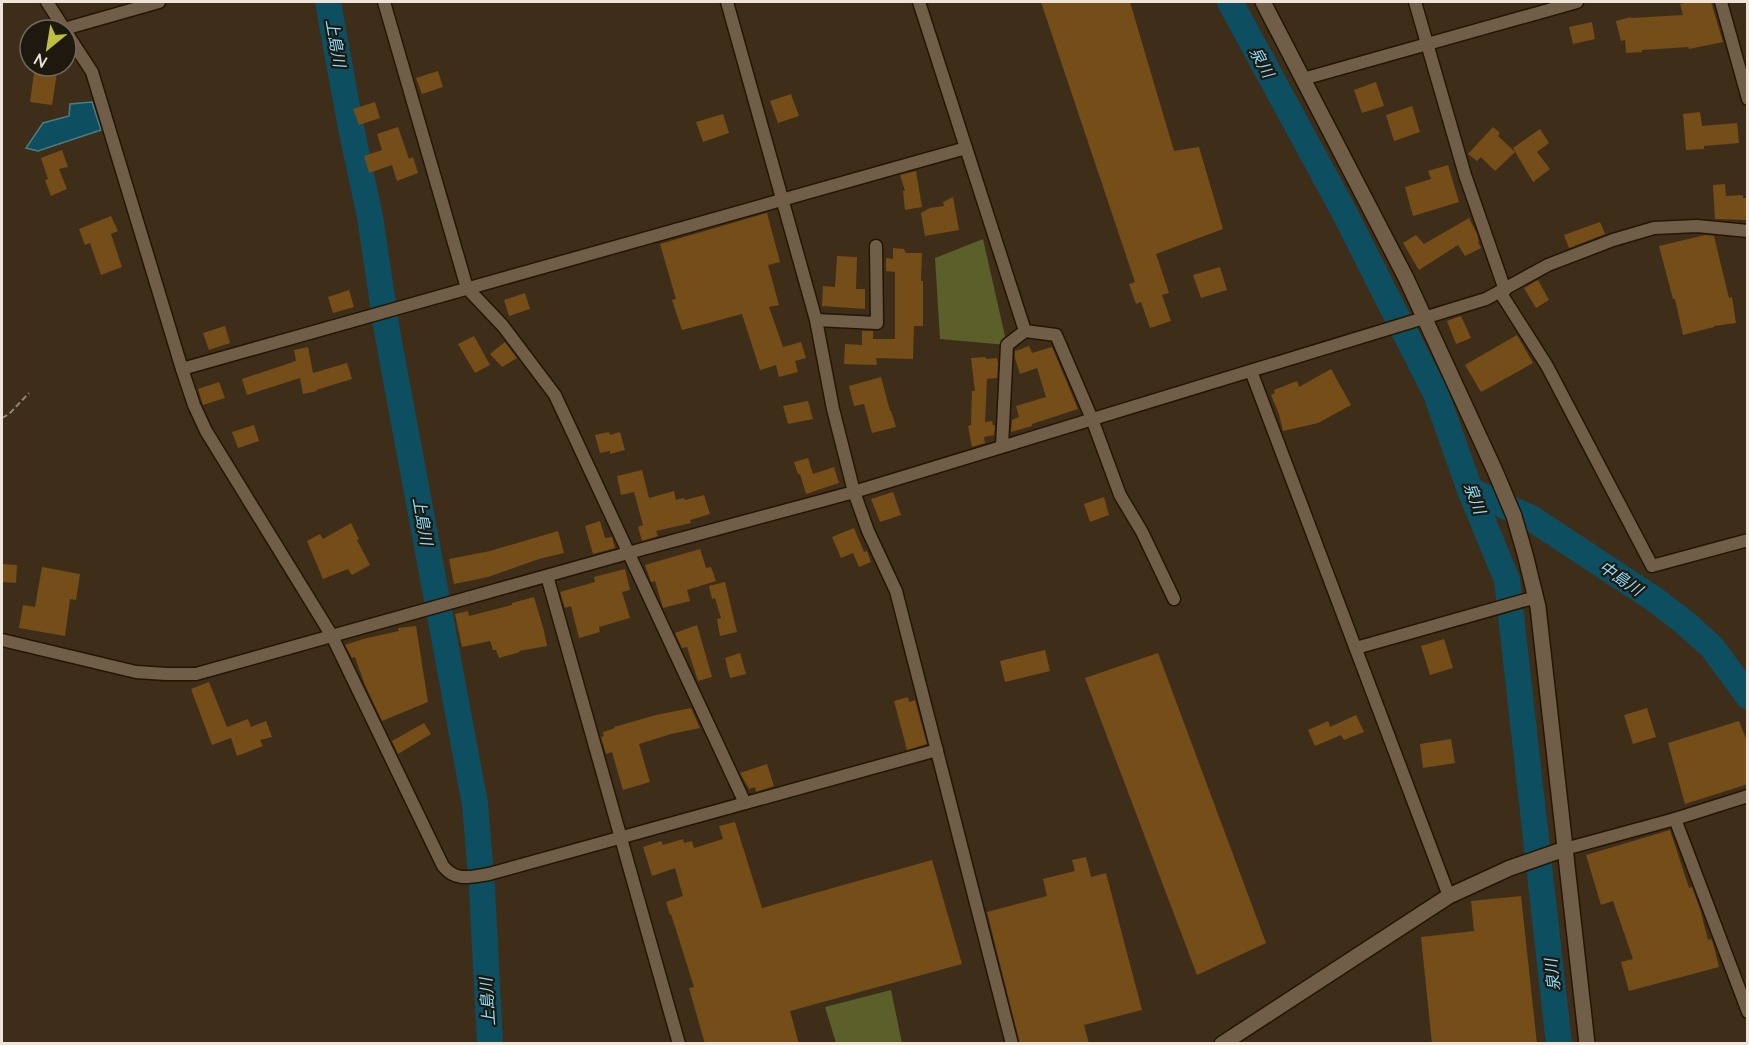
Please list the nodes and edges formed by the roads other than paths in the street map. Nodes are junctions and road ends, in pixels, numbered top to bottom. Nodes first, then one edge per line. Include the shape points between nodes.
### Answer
1 (47, 2) edge
2 (153, 2) edge
3 (384, 2) edge
4 (727, 2) edge
5 (919, 2) edge
6 (1263, 2) edge
7 (1415, 2) edge
8 (1577, 2) edge
9 (1720, 2) edge
10 (57, 18) edge
11 (78, 26) edge
12 (1426, 44) junction
13 (78, 50) edge
14 (1303, 79) junction
15 (1748, 99) edge
16 (966, 148) junction
17 (783, 198) junction
18 (1748, 231) edge
19 (876, 246) dead end
20 (467, 288) junction
21 (1503, 291) junction
22 (1424, 318) junction
23 (816, 320) junction
24 (1025, 331) junction
25 (182, 369) junction
26 (1251, 371) junction
27 (1092, 419) junction
28 (1002, 446) junction
29 (854, 492) junction
30 (1748, 540) edge
31 (628, 553) junction
32 (547, 576) junction
33 (1535, 598) junction
34 (1174, 599) dead end
35 (332, 636) junction
36 (2, 640) edge
37 (1356, 648) junction
38 (937, 750) junction
39 (1748, 796) edge
40 (744, 803) junction
41 (1675, 819) junction
42 (622, 837) junction
43 (1565, 849) junction
44 (1449, 896) junction
45 (1748, 1012) edge
46 (680, 1044) edge
47 (1012, 1044) edge
48 (1222, 1044) edge
49 (1587, 1044) edge

1 - 10 street
2 - 11 street
3 - 20 street
4 - 17 street
5 - 16 street
6 - 14 street
7 - 12 street
8 - 12 street
9 - 15 street
12 - 14 street
12 - 21 street
13 - 25 street via 92,72
14 - 22 street
16 - 17 street
16 - 24 street
17 - 20 street
17 - 23 street
18 - 21 street via 1697,226 1654,228 1548,266
19 - 23 street via 877,323
20 - 25 street
20 - 31 street via 503,326 555,395
21 - 22 street via 1486,300
21 - 30 street via 1652,566
22 - 26 street
22 - 33 street via 1514,516
23 - 29 street
24 - 27 street via 1056,335
24 - 28 street via 1007,345
25 - 35 street via 206,432
26 - 27 street
26 - 37 street
27 - 28 street
27 - 34 street via 1120,495
28 - 29 street
29 - 31 street
29 - 38 street via 896,591
31 - 32 street
31 - 40 street
32 - 35 street
32 - 42 street
33 - 37 street
33 - 43 street
35 - 36 street via 196,674 136,672
35 - 42 street via 449,873 463,878 489,874
37 - 44 street
38 - 40 street
38 - 47 street
39 - 41 street
40 - 42 street
41 - 43 street
41 - 45 street
42 - 46 street
43 - 44 street via 1510,868
43 - 49 street
44 - 48 street

